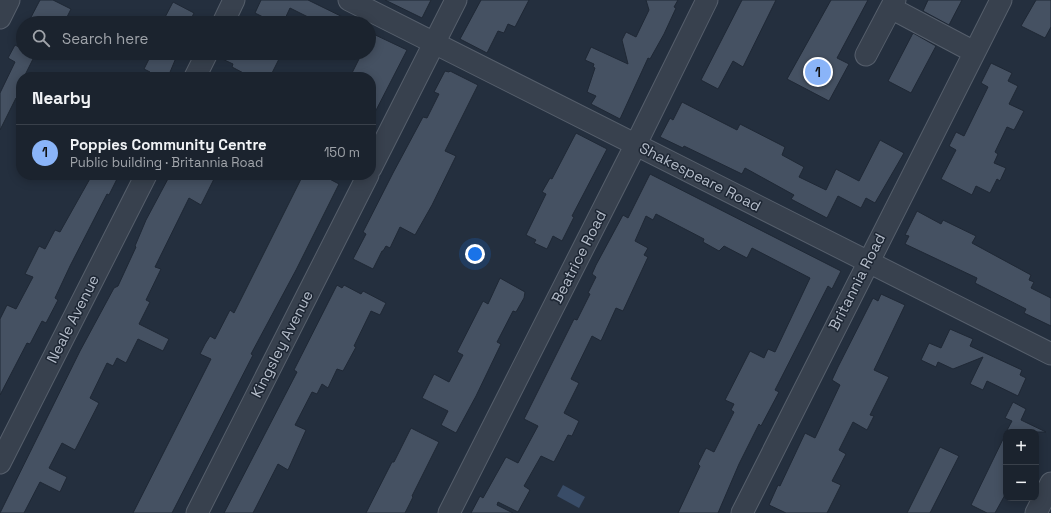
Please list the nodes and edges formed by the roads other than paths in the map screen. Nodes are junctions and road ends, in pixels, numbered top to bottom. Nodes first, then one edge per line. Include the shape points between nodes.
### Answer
1 (9, 0) edge
2 (234, 0) edge
3 (349, 0) edge
4 (456, 0) edge
5 (707, 0) edge
6 (1001, 0) edge
7 (893, 4) edge
8 (226, 16) edge
9 (0, 18) edge
10 (434, 44) junction
11 (974, 52) junction
12 (866, 55) dead end
13 (204, 60) edge
14 (198, 72) edge
15 (636, 144) junction
16 (376, 158) edge
17 (143, 180) edge
18 (365, 180) edge
19 (868, 261) junction
20 (1051, 354) edge
21 (0, 463) edge
22 (1051, 483) edge
23 (197, 513) edge
24 (449, 513) edge
25 (742, 513) edge
26 (1036, 513) edge

1 - 9 street
2 - 8 street
3 - 10 street, Shakespeare Road
4 - 10 street
5 - 15 street, Beatrice Road
6 - 11 street, Britannia Road
7 - 11 street
7 - 12 street
10 - 15 street, Shakespeare Road
10 - 16 street
11 - 19 street, Britannia Road
13 - 14 street
15 - 19 street, Shakespeare Road
15 - 24 street, Beatrice Road
17 - 21 street, Neale Avenue
18 - 23 street, Kingsley Avenue
19 - 20 street, Shakespeare Road
19 - 25 street, Britannia Road
22 - 26 street

